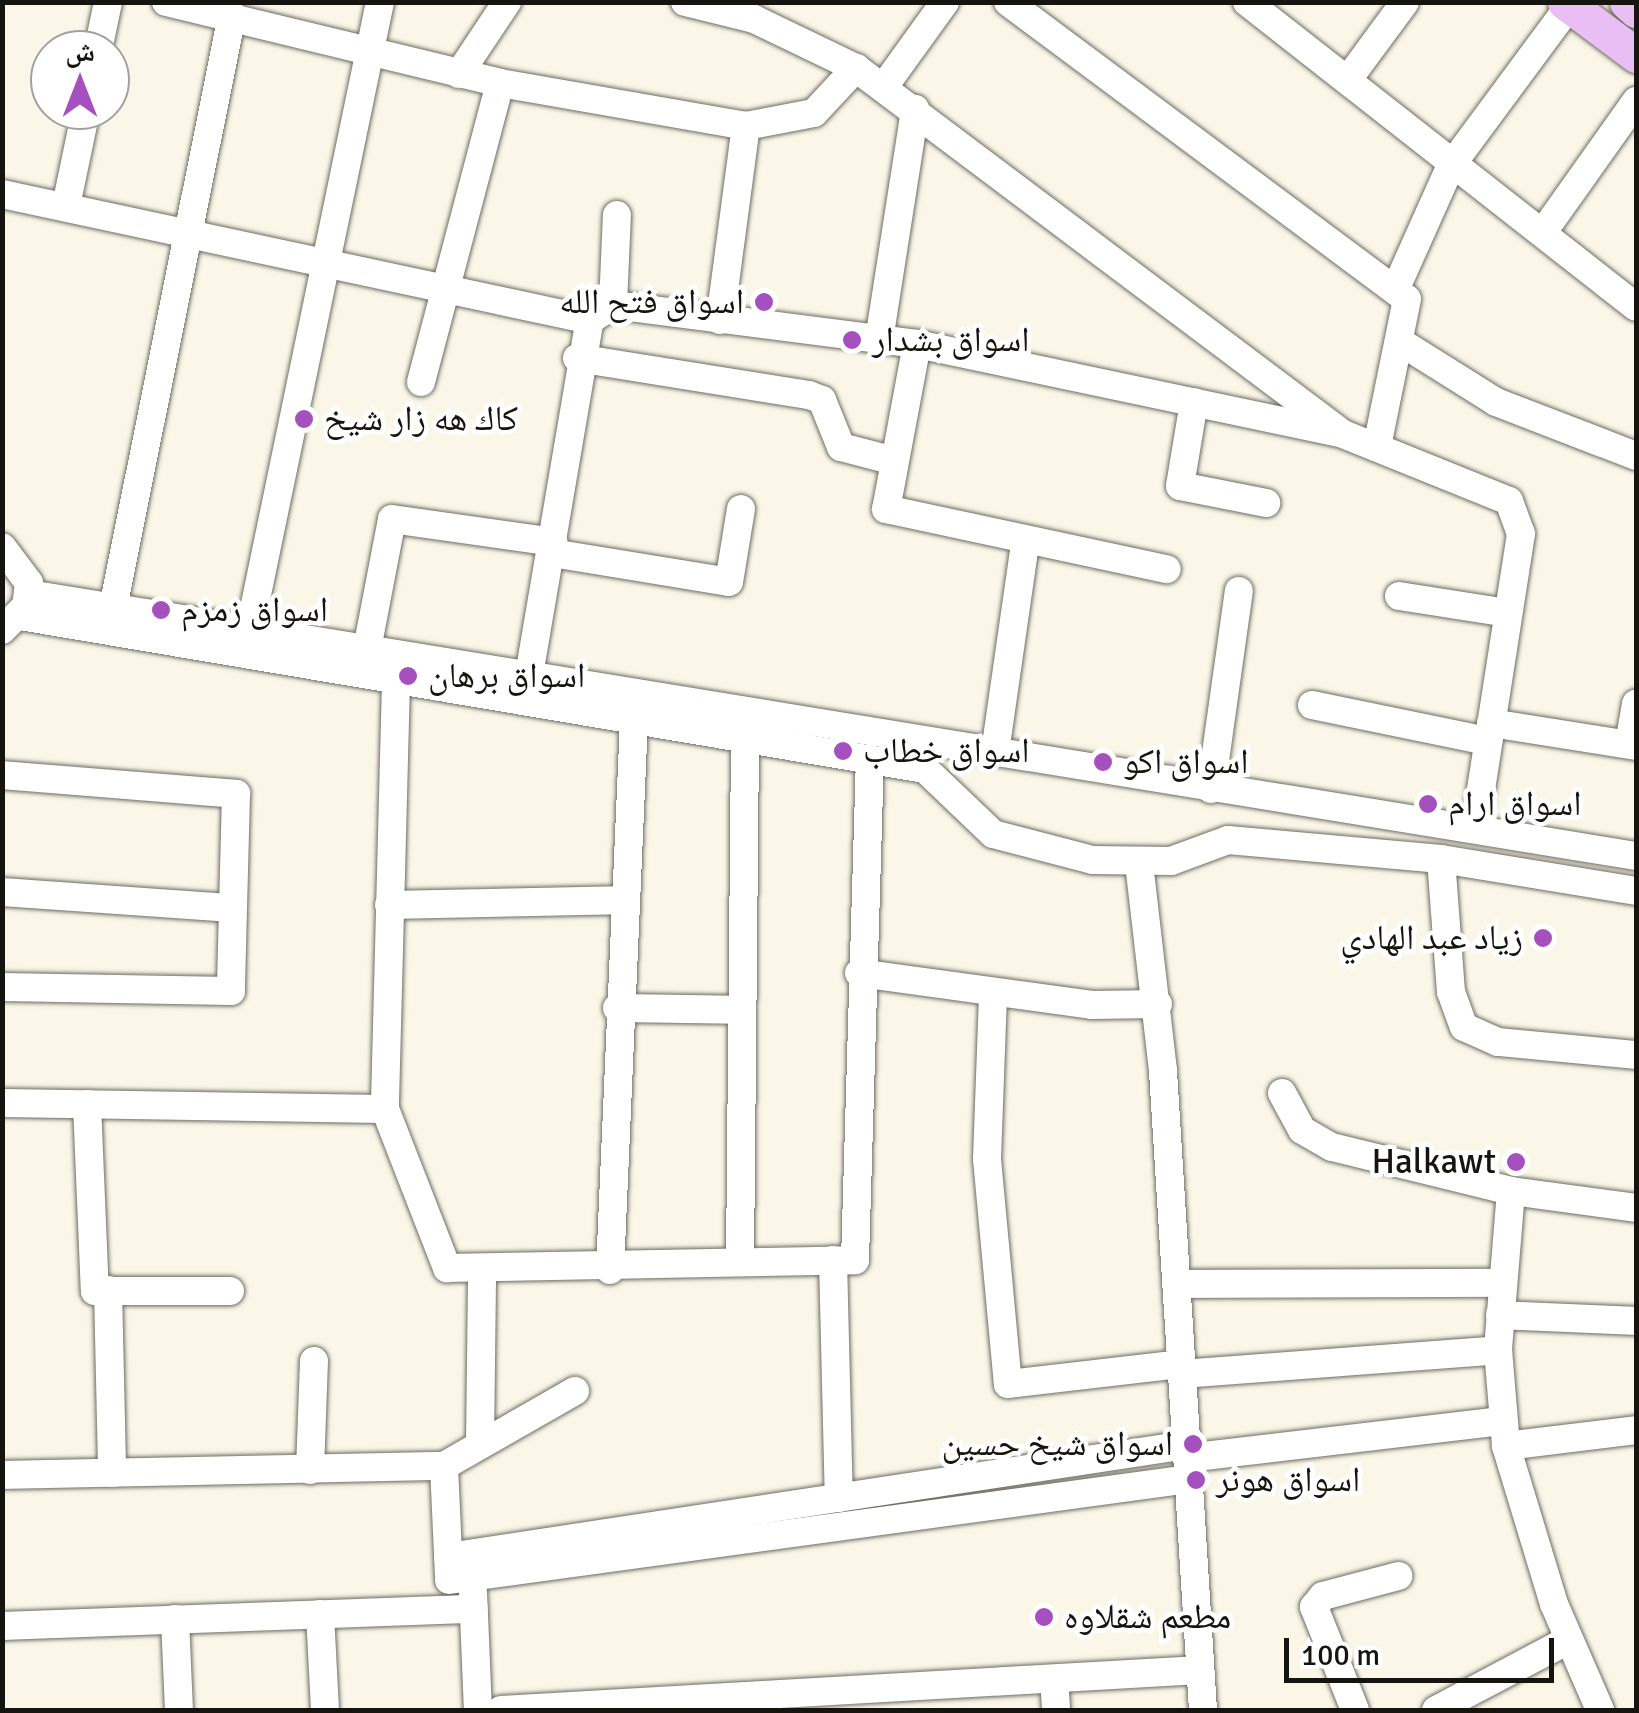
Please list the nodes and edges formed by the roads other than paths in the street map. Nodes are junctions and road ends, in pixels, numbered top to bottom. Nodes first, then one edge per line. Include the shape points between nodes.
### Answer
1 (108, 2) edge
2 (380, 2) edge
3 (507, 2) edge
4 (685, 2) edge
5 (946, 2) edge
6 (1008, 2) edge
7 (1248, 2) edge
8 (1405, 2) edge
9 (1627, 2) edge
10 (184, 4) edge
11 (1567, 4) edge
12 (1636, 10) edge
13 (232, 15) junction
14 (102, 30) edge
15 (370, 47) junction
16 (1636, 55) edge
17 (856, 68) junction
18 (459, 74) junction
19 (1349, 78) junction
20 (500, 83) junction
21 (882, 88) junction
22 (1636, 101) edge
23 (915, 109) junction
24 (746, 126) junction
25 (82, 130) edge
26 (1450, 166) junction
27 (2, 194) edge
28 (66, 206) junction
29 (617, 215) dead end
30 (187, 232) junction
31 (1543, 232) junction
32 (322, 260) junction
33 (443, 284) junction
34 (1396, 288) junction
35 (1636, 307) edge
36 (602, 313) junction
37 (720, 320) junction
38 (879, 340) junction
39 (1402, 343) junction
40 (917, 344) junction
41 (577, 358) junction
42 (421, 382) dead end
43 (1194, 402) junction
44 (1343, 434) junction
45 (1377, 447) junction
46 (1636, 456) edge
47 (891, 460) junction
48 (1266, 503) dead end
49 (741, 509) dead end
50 (1024, 543) junction
51 (2, 547) edge
52 (553, 547) junction
53 (1167, 569) dead end
54 (1240, 591) dead end
55 (1399, 596) dead end
56 (112, 608) junction
57 (1508, 613) junction
58 (17, 614) edge
59 (249, 633) junction
60 (367, 649) junction
61 (529, 675) junction
62 (396, 682) junction
63 (1636, 704) edge
64 (1312, 705) dead end
65 (634, 721) junction
66 (1490, 732) junction
67 (746, 739) junction
68 (953, 745) junction
69 (1632, 745) edge
70 (995, 752) junction
71 (870, 760) junction
72 (2, 775) edge
73 (946, 781) junction
74 (1222, 792) junction
75 (1476, 828) junction
76 (1228, 840) junction
77 (1636, 856) edge
78 (1441, 859) junction
79 (1139, 863) junction
80 (2, 892) edge
81 (1636, 892) edge
82 (619, 900) junction
83 (389, 905) junction
84 (232, 908) junction
85 (858, 974) junction
86 (2, 987) edge
87 (993, 995) junction
88 (1158, 1004) junction
89 (616, 1008) junction
90 (738, 1010) junction
91 (1636, 1054) edge
92 (1282, 1093) dead end
93 (2, 1103) edge
94 (87, 1104) junction
95 (386, 1109) junction
96 (1511, 1191) junction
97 (1636, 1208) edge
98 (833, 1260) junction
99 (740, 1262) junction
100 (482, 1268) junction
101 (610, 1270) junction
102 (1176, 1284) junction
103 (1502, 1284) junction
104 (108, 1290) junction
105 (230, 1291) dead end
106 (1500, 1316) junction
107 (1636, 1321) edge
108 (1498, 1350) junction
109 (314, 1361) dead end
110 (1182, 1369) junction
111 (575, 1391) dead end
112 (1636, 1430) edge
113 (1504, 1434) junction
114 (480, 1444) junction
115 (1187, 1461) junction
116 (444, 1466) junction
117 (310, 1470) junction
118 (112, 1473) junction
119 (2, 1475) edge
120 (839, 1498) junction
121 (456, 1571) junction
122 (1398, 1576) dead end
123 (462, 1609) junction
124 (320, 1614) junction
125 (175, 1619) junction
126 (2, 1626) edge
127 (1568, 1640) junction
128 (1200, 1670) junction
129 (1054, 1678) junction
130 (623, 1707) edge
131 (179, 1710) edge
132 (325, 1710) edge
133 (478, 1710) edge
134 (501, 1710) edge
135 (1056, 1710) edge
136 (1202, 1710) edge
137 (1355, 1710) edge
138 (1436, 1710) edge
139 (1600, 1710) edge

1 - 14 street
2 - 15 street
3 - 18 street
4 - 17 street via 754,19
5 - 21 street
6 - 34 street
7 - 19 street
8 - 19 street
9 - 12 main road
10 - 13 street
11 - 16 main road
11 - 26 street
13 - 15 street
13 - 30 street
15 - 18 street
15 - 32 street
17 - 21 street
17 - 24 street via 814,113
18 - 20 street
19 - 26 street
20 - 24 street
20 - 33 street
21 - 23 street
22 - 31 street
23 - 38 street
23 - 44 street
24 - 37 street
25 - 28 street
26 - 31 street
26 - 34 street
27 - 28 street
28 - 30 street
29 - 36 street
30 - 32 street
30 - 56 street
31 - 35 street
32 - 33 street
32 - 59 street
33 - 36 street
33 - 42 street
34 - 39 street via 1410,316
36 - 37 street
36 - 41 street
37 - 38 street
38 - 40 street
39 - 45 street
39 - 46 street via 1496,402
40 - 43 street
40 - 47 street
41 - 47 street via 808,395 822,400 841,446
41 - 52 street
43 - 44 street
43 - 48 street via 1180,486
44 - 45 street
45 - 57 street via 1518,510
47 - 50 street via 890,512
49 - 52 street via 729,582
50 - 53 street
50 - 70 street
51 - 58 street via 21,562
52 - 60 street via 392,519
52 - 61 street
54 - 74 street
55 - 57 street
56 - 58 street
56 - 59 street
57 - 66 street
58 - 62 street
59 - 60 street
60 - 61 street
61 - 68 street
62 - 65 street
62 - 83 street
63 - 69 street
64 - 66 street
65 - 67 street
65 - 82 street
66 - 69 street
66 - 75 street
67 - 71 street
67 - 90 street
68 - 70 street
68 - 73 street
70 - 74 street
71 - 73 street
71 - 85 street
72 - 84 street via 236,794
73 - 79 street via 994,834
74 - 75 street
74 - 76 street
75 - 77 street
76 - 78 street
76 - 79 street
78 - 81 street
78 - 91 street via 1451,992 1464,1027 1498,1042
79 - 88 street
80 - 84 street
82 - 83 street
82 - 89 street
83 - 95 street
84 - 86 street via 231,991
85 - 87 street
85 - 98 street via 855,1260
87 - 88 street
87 - 110 street via 987,1159 1008,1384
88 - 102 street
89 - 90 street
89 - 101 street
90 - 99 street
92 - 96 street via 1314,1140
93 - 94 street
94 - 95 street
94 - 104 street via 95,1291
95 - 100 street via 447,1268
96 - 97 street
96 - 103 street
98 - 99 street
98 - 120 street
99 - 101 street
100 - 101 street
100 - 114 street
102 - 103 street
102 - 110 street
103 - 106 street
104 - 105 street
104 - 118 street
106 - 107 street
106 - 108 street
108 - 110 street
108 - 113 street
109 - 117 street
110 - 115 street
111 - 114 street
112 - 113 street
113 - 115 street
113 - 127 street
114 - 116 street
115 - 120 street
115 - 121 street
115 - 128 street
116 - 117 street
116 - 121 street
117 - 118 street
118 - 119 street
120 - 121 street
121 - 123 street
122 - 137 street via 1323,1596 1314,1607
123 - 124 street
123 - 133 street
124 - 125 street
124 - 132 street
125 - 126 street
125 - 131 street
127 - 138 street
127 - 139 street
128 - 129 street
128 - 136 street
129 - 130 street
129 - 135 street
130 - 134 street

